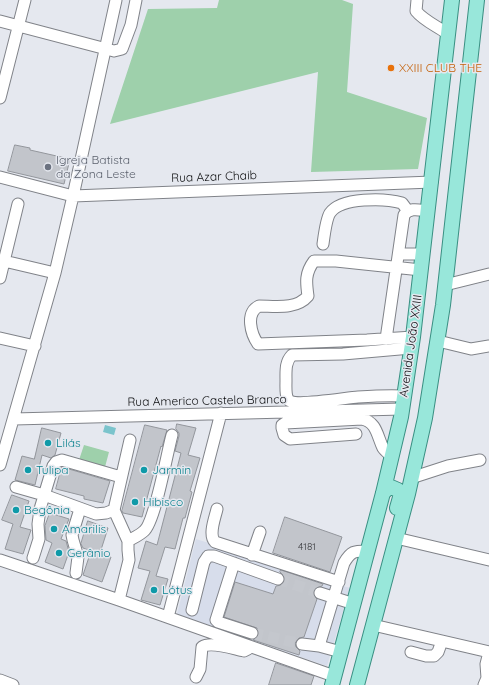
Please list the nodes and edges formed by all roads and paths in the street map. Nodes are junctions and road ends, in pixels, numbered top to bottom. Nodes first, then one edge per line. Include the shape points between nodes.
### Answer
1 (25, 0) edge
2 (116, 0) edge
3 (136, 0) edge
4 (417, 0) edge
5 (452, 0) edge
6 (477, 0) edge
7 (0, 21) edge
8 (19, 26) junction
9 (448, 34) junction
10 (105, 49) junction
11 (443, 78) junction
12 (0, 98) edge
13 (464, 107) junction
14 (0, 177) edge
15 (432, 182) junction
16 (73, 196) junction
17 (18, 204) dead end
18 (408, 211) junction
19 (428, 211) junction
20 (323, 244) dead end
21 (399, 254) junction
22 (423, 254) junction
23 (4, 261) junction
24 (396, 266) junction
25 (421, 270) junction
26 (55, 273) junction
27 (489, 274) edge
28 (0, 278) edge
29 (445, 285) junction
30 (0, 338) edge
31 (386, 339) junction
32 (438, 341) junction
33 (412, 342) junction
34 (35, 346) junction
35 (489, 346) edge
36 (402, 407) junction
37 (221, 413) junction
38 (14, 419) junction
39 (4, 434) edge
40 (356, 434) dead end
41 (172, 435) dead end
42 (130, 440) dead end
43 (392, 457) junction
44 (416, 457) junction
45 (480, 460) dead end
46 (0, 465) edge
47 (121, 477) junction
48 (411, 478) junction
49 (16, 487) dead end
50 (383, 493) junction
51 (44, 495) junction
52 (80, 509) junction
53 (217, 509) dead end
54 (114, 510) junction
55 (260, 532) dead end
56 (396, 538) junction
57 (128, 540) junction
58 (367, 551) junction
59 (252, 555) junction
60 (33, 558) dead end
61 (0, 560) edge
62 (489, 560) edge
63 (234, 563) junction
64 (76, 573) dead end
65 (278, 579) tunnel mouth
66 (339, 582) junction
67 (320, 593) tunnel mouth
68 (334, 598) junction
69 (119, 600) junction
70 (354, 604) junction
71 (192, 610) dead end
72 (168, 617) junction
73 (373, 625) junction
74 (252, 633) tunnel mouth
75 (442, 641) junction
76 (302, 644) tunnel mouth
77 (249, 645) junction
78 (319, 646) junction
79 (341, 652) junction
80 (411, 652) dead end
81 (489, 652) edge
82 (196, 677) dead end
83 (0, 680) edge
84 (333, 680) edge
85 (13, 685) edge
86 (357, 685) edge
87 (484, 685) edge

1 - 8 street
2 - 10 street
3 - 10 street via 131,25 122,49
4 - 9 street via 416,11 422,19
5 - 9 main road, Avenida João XXIII
6 - 13 main road, Avenida João XXIII
7 - 8 street
8 - 10 street
8 - 12 street
9 - 11 main road, Avenida João XXIII
10 - 16 street
11 - 13 main road via 453,76 458,80
11 - 15 main road, Avenida João XXIII
13 - 29 main road, Avenida João XXIII
14 - 16 street, Rua Azar Chaib
15 - 16 street, Rua Azar Chaib
15 - 19 main road, Avenida João XXIII
16 - 26 street
17 - 23 street
18 - 19 street
18 - 20 street via 402,203 395,201 361,200 337,206 329,214
18 - 21 street via 403,219
19 - 22 main road, Avenida João XXIII
21 - 22 street
21 - 24 street
22 - 25 main road, Avenida João XXIII
23 - 26 street
23 - 28 street
24 - 25 street
24 - 31 street
24 - 31 street via 314,260 308,268 308,296 304,301 292,306 259,306 251,315 251,326 258,344
25 - 33 main road, Avenida João XXIII
26 - 34 street
27 - 29 street
29 - 32 main road, Avenida João XXIII
30 - 34 street
31 - 33 street
32 - 35 street via 471,349
32 - 44 main road, Avenida João XXIII
33 - 36 main road, Avenida João XXIII
33 - 36 street via 343,354 292,355 288,360 286,383 289,401 319,402 359,397
34 - 38 street
36 - 37 street, Rua Americo Castelo Branco
36 - 43 main road, Avenida João XXIII
36 - 44 main road via 400,459 406,463
37 - 38 street, Rua Americo Castelo Branco
37 - 72 street
38 - 39 street
39 - 46 street
40 - 43 street via 290,438 284,435 282,425 327,420 368,420 382,446
41 - 57 street via 150,523 144,531
42 - 47 street
43 - 50 main road, Avenida João XXIII
44 - 48 main road, Avenida João XXIII
45 - 48 street via 448,466
47 - 51 street via 58,460 53,466
47 - 54 street
48 - 56 main road, Avenida João XXIII
49 - 51 street
50 - 56 main road via 391,487 401,494 395,522
50 - 58 main road, Avenida João XXIII
51 - 52 street
51 - 60 street via 38,518 39,539
52 - 54 street via 100,514
52 - 64 street via 72,535 78,557
53 - 59 street via 213,540
54 - 57 street
55 - 59 street
56 - 62 street
56 - 73 main road, Avenida João XXIII
57 - 69 street via 128,560
58 - 66 street via 351,553 344,563
58 - 70 main road, Avenida João XXIII
59 - 66 street
61 - 69 street
63 - 65 street
63 - 71 street via 208,556 204,562
63 - 74 street via 216,620
66 - 68 street
67 - 68 street
68 - 70 street
68 - 78 street
69 - 72 street
70 - 79 main road, Avenida João XXIII
72 - 77 street
73 - 75 street
73 - 86 main road, Avenida João XXIII
75 - 80 street via 434,656
75 - 81 street
76 - 78 street
77 - 82 street via 244,651 205,645 202,647 200,669
77 - 84 street
78 - 79 street
79 - 84 main road, Avenida João XXIII
81 - 87 street
83 - 85 street

